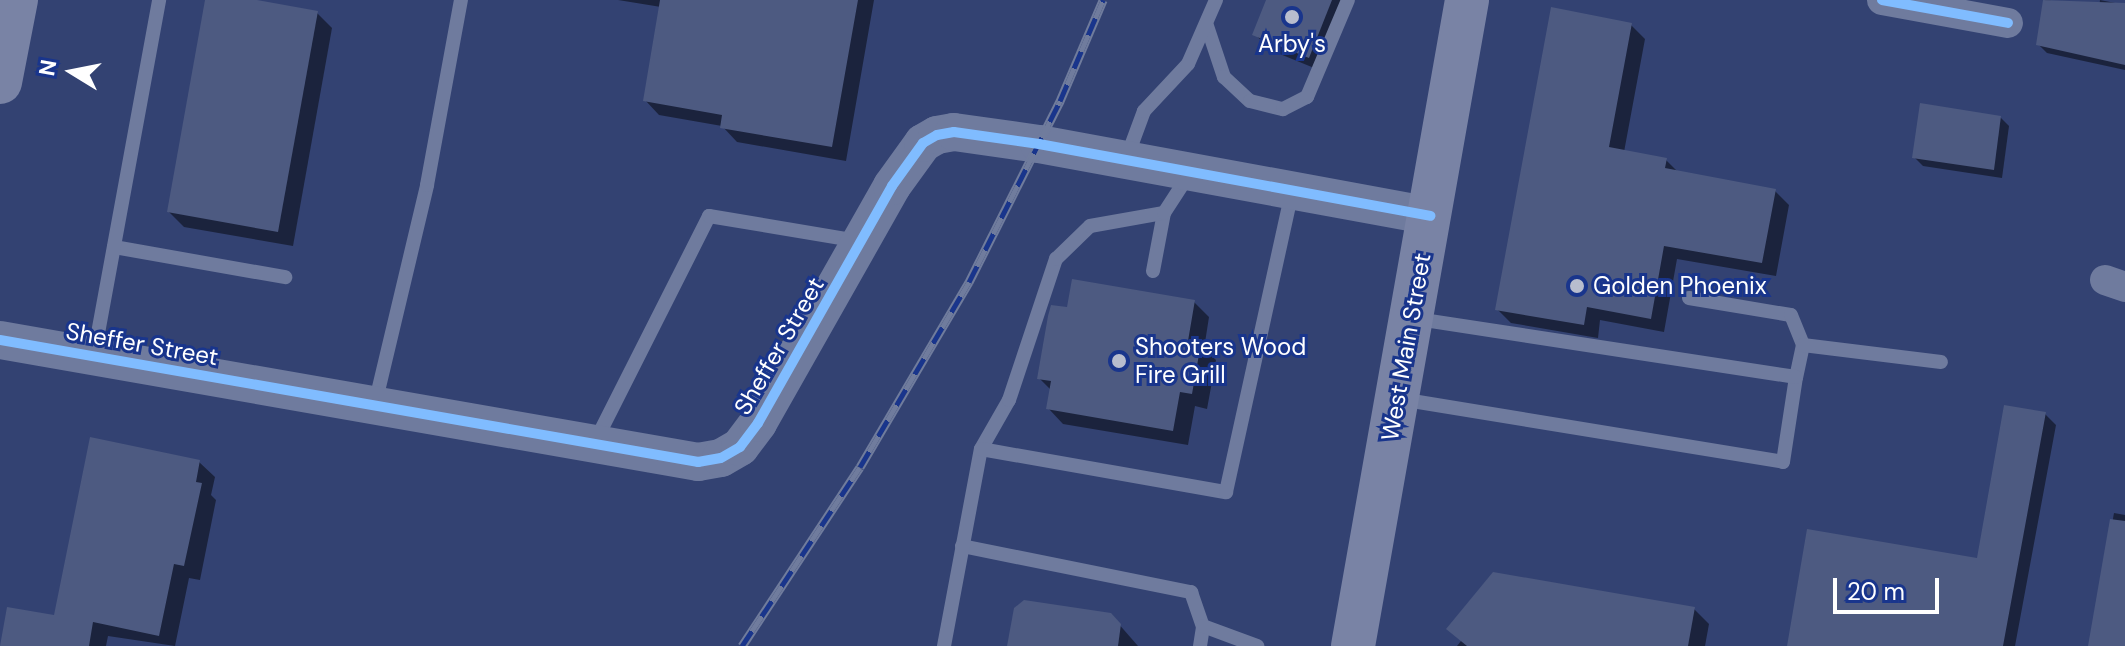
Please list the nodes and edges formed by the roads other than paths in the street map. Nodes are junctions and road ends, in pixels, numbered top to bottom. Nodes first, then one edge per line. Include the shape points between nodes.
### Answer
1 (16, 0) edge
2 (159, 0) edge
3 (461, 0) edge
4 (1216, 0) edge
5 (1348, 0) edge
6 (1467, 0) edge
7 (1882, 0) edge
8 (2008, 23) dead end
9 (1207, 26) junction
10 (0, 82) edge
11 (1126, 161) junction
12 (1190, 173) junction
13 (1292, 191) junction
14 (1164, 213) junction
15 (1430, 216) junction
16 (862, 241) junction
17 (114, 247) junction
18 (1153, 271) dead end
19 (285, 277) dead end
20 (1689, 298) dead end
21 (1412, 318) junction
22 (0, 340) edge
23 (1803, 345) junction
24 (94, 356) junction
25 (1941, 362) dead end
26 (1796, 377) junction
27 (1397, 398) junction
28 (375, 405) junction
29 (594, 444) junction
30 (981, 449) junction
31 (962, 546) junction
32 (1203, 626) junction
33 (944, 646) edge
34 (1200, 646) edge
35 (1257, 646) edge
36 (1353, 646) edge

1 - 10 main road
2 - 17 lane
3 - 28 lane via 427,185
4 - 9 lane
5 - 9 lane via 1307,97 1283,109 1250,101 1224,77
6 - 15 main road, West Main Street
7 - 8 street
9 - 11 lane via 1188,64 1144,111
11 - 12 street, Sheffer Street
11 - 16 street, Sheffer Street via 978,135 937,135 908,162
12 - 13 street, Sheffer Street
12 - 14 lane
13 - 15 street, Sheffer Street
13 - 30 lane via 1226,492
14 - 18 lane
14 - 30 lane via 1090,226 1056,259 1009,400
15 - 21 main road, West Main Street
16 - 29 street, Sheffer Street via 776,396 740,447 698,462
16 - 29 lane via 709,216
17 - 19 lane
17 - 24 lane
20 - 23 lane via 1791,315
21 - 26 lane
21 - 27 main road, West Main Street
22 - 24 street, Sheffer Street
23 - 25 lane
23 - 26 lane
24 - 28 street, Sheffer Street
26 - 27 lane via 1783,462
27 - 36 main road, West Main Street
28 - 29 street, Sheffer Street
30 - 31 lane
31 - 32 lane via 1191,592
31 - 33 lane
32 - 34 lane
32 - 35 lane

